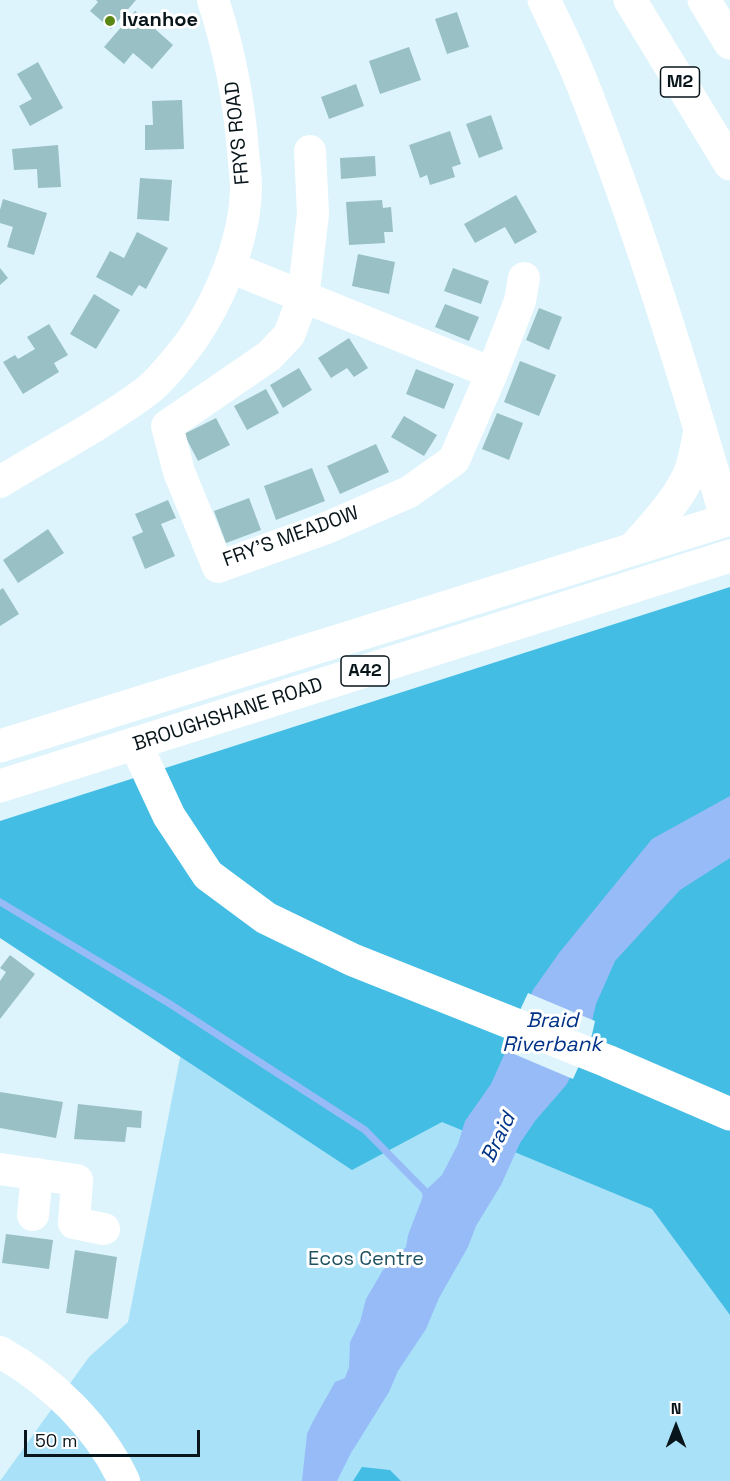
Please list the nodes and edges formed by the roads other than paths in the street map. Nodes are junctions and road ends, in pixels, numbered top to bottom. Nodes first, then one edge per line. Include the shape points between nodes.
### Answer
1 (213, 0) edge
2 (544, 0) edge
3 (630, 0) edge
4 (704, 0) edge
5 (730, 43) edge
6 (310, 151) dead end
7 (730, 164) edge
8 (230, 267) junction
9 (524, 278) dead end
10 (303, 298) junction
11 (492, 373) junction
12 (700, 428) junction
13 (0, 482) edge
14 (729, 523) edge
15 (633, 549) junction
16 (730, 556) edge
17 (160, 696) junction
18 (137, 744) junction
19 (0, 746) edge
20 (0, 786) edge
21 (730, 1114) edge
22 (0, 1169) edge
23 (37, 1174) junction
24 (33, 1215) dead end
25 (104, 1228) dead end
26 (0, 1352) edge
27 (124, 1481) edge

1 - 8 street, FRYS ROAD via 233,74 246,188 239,238
2 - 12 main road via 582,81 637,228
3 - 7 main road, M2
4 - 5 main road
6 - 10 street, FRY'S MEADOW via 313,214
8 - 10 street
8 - 13 street, FRYS ROAD via 206,321 148,389
9 - 11 street, FRY'S MEADOW via 520,301
10 - 11 street
10 - 11 street, FRY'S MEADOW via 289,335 269,356 166,426 179,472 218,567 324,529 409,492 454,460
12 - 14 main road
12 - 15 main road via 688,476 658,521
14 - 15 main road, BROUGHSHANE ROAD / A42
15 - 17 main road, BROUGHSHANE ROAD / A42
16 - 18 main road, BROUGHSHANE ROAD / A42
17 - 18 main road via 143,714
17 - 19 main road, BROUGHSHANE ROAD / A42
18 - 20 main road, BROUGHSHANE ROAD / A42
18 - 21 main road via 169,816 208,875 266,918 352,960
22 - 23 street
23 - 24 street
23 - 25 street via 77,1180 74,1223
26 - 27 street via 45,1382 86,1422

